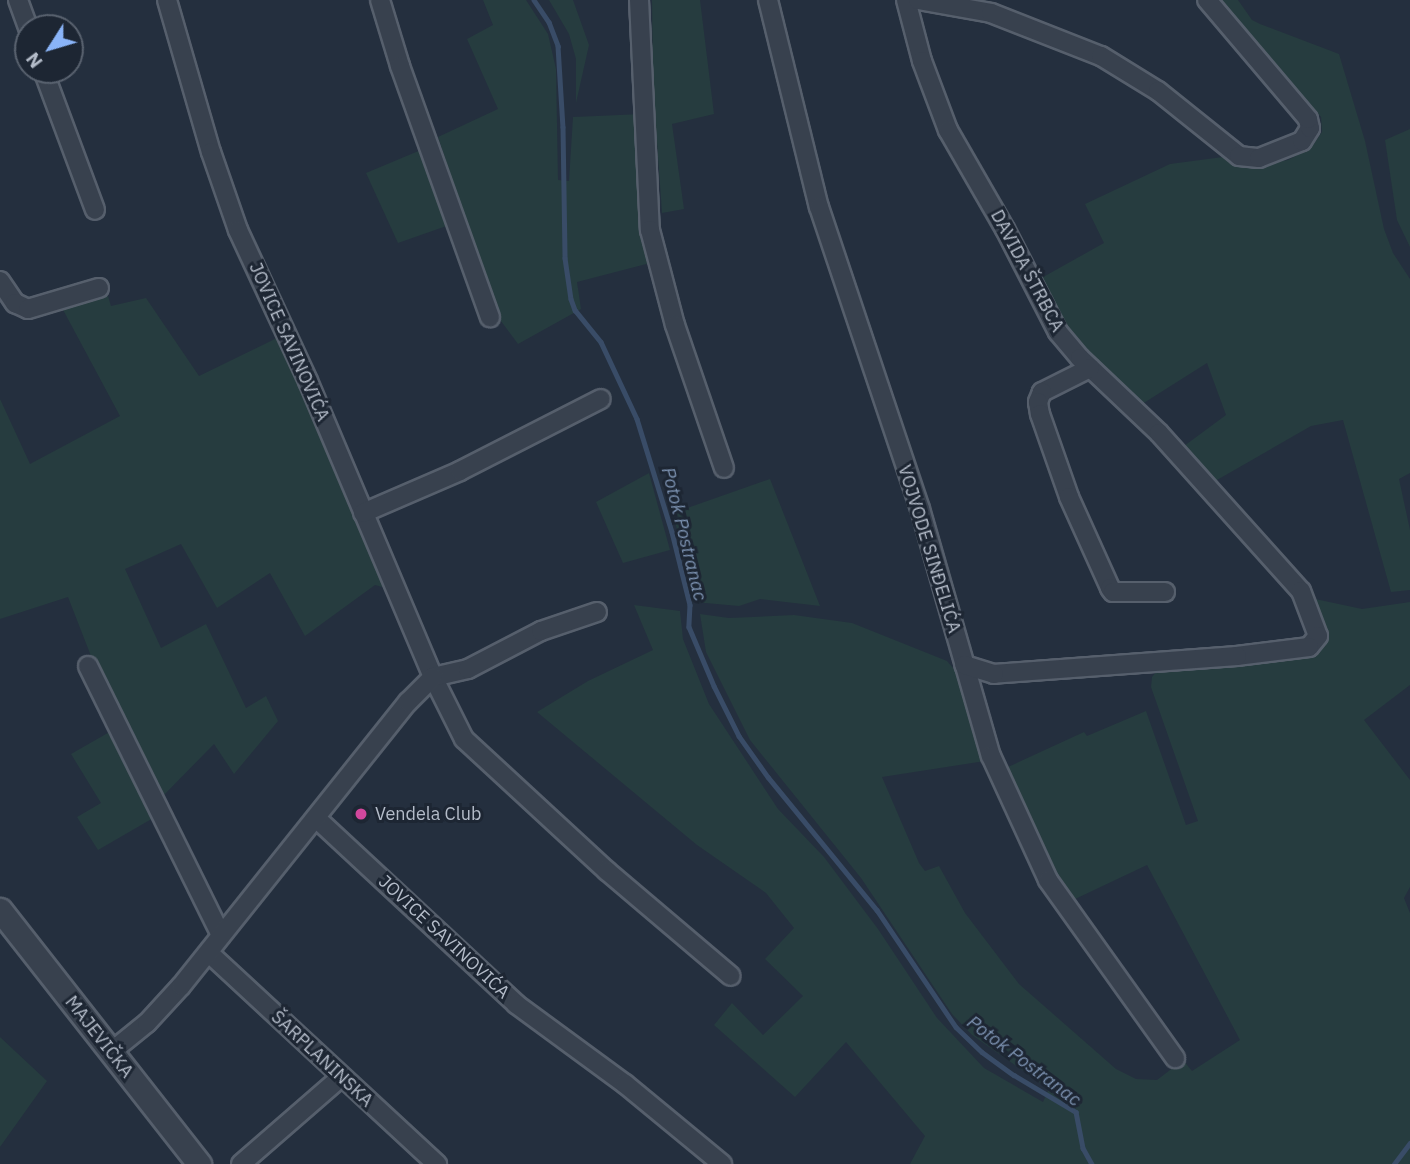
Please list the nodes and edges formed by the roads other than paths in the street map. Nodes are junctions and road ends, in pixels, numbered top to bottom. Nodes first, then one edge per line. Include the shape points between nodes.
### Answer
1 (167, 0) edge
2 (380, 0) edge
3 (639, 0) edge
4 (768, 0) edge
5 (906, 0) edge
6 (918, 0) edge
7 (1207, 0) edge
8 (48, 84) edge
9 (95, 210) dead end
10 (0, 281) edge
11 (99, 288) dead end
12 (490, 317) dead end
13 (1090, 368) junction
14 (601, 399) dead end
15 (724, 468) dead end
16 (363, 513) junction
17 (1165, 592) dead end
18 (597, 612) dead end
19 (964, 665) junction
20 (88, 666) dead end
21 (433, 677) junction
22 (316, 818) junction
23 (0, 909) edge
24 (221, 935) junction
25 (209, 953) junction
26 (731, 976) dead end
27 (111, 1052) junction
28 (1175, 1058) dead end
29 (341, 1077) junction
30 (429, 1162) edge
31 (199, 1164) edge
32 (242, 1164) edge
33 (722, 1164) edge

1 - 16 street, JOVICE SAVINOVIĆA via 238,230
2 - 12 street
3 - 15 street via 650,230 675,325
4 - 19 street, VOJVODE SINĐELIĆA via 819,207 920,509
5 - 13 street, DAVIDA ŠTRBCA via 922,61 948,130 1058,332
6 - 7 street via 991,13 1101,56 1158,91 1239,156 1259,158 1302,141 1310,128 1308,119
8 - 9 street
10 - 11 street via 15,303 28,309
13 - 17 street via 1042,392 1040,414 1069,497 1110,588 1113,592
13 - 19 street, DAVIDA ŠTRBCA via 1158,433 1301,591 1318,636 1309,647 1237,656 994,674
14 - 16 street via 460,471
16 - 21 street, JOVICE SAVINOVIĆA
18 - 21 street via 541,631 468,669
19 - 28 street, VOJVODE SINĐELIĆA via 991,756 1038,861 1065,907
20 - 24 street
21 - 22 street
21 - 26 street, JOVICE SAVINOVIĆA via 471,747
22 - 24 street
22 - 33 street, JOVICE SAVINOVIĆA via 516,1004 625,1084
23 - 27 street, MAJEVIČKA
24 - 25 street
25 - 27 street via 147,1023
25 - 29 street, ŠARPLANINSKA
27 - 31 street, MAJEVIČKA
29 - 30 street, ŠARPLANINSKA
29 - 32 street

